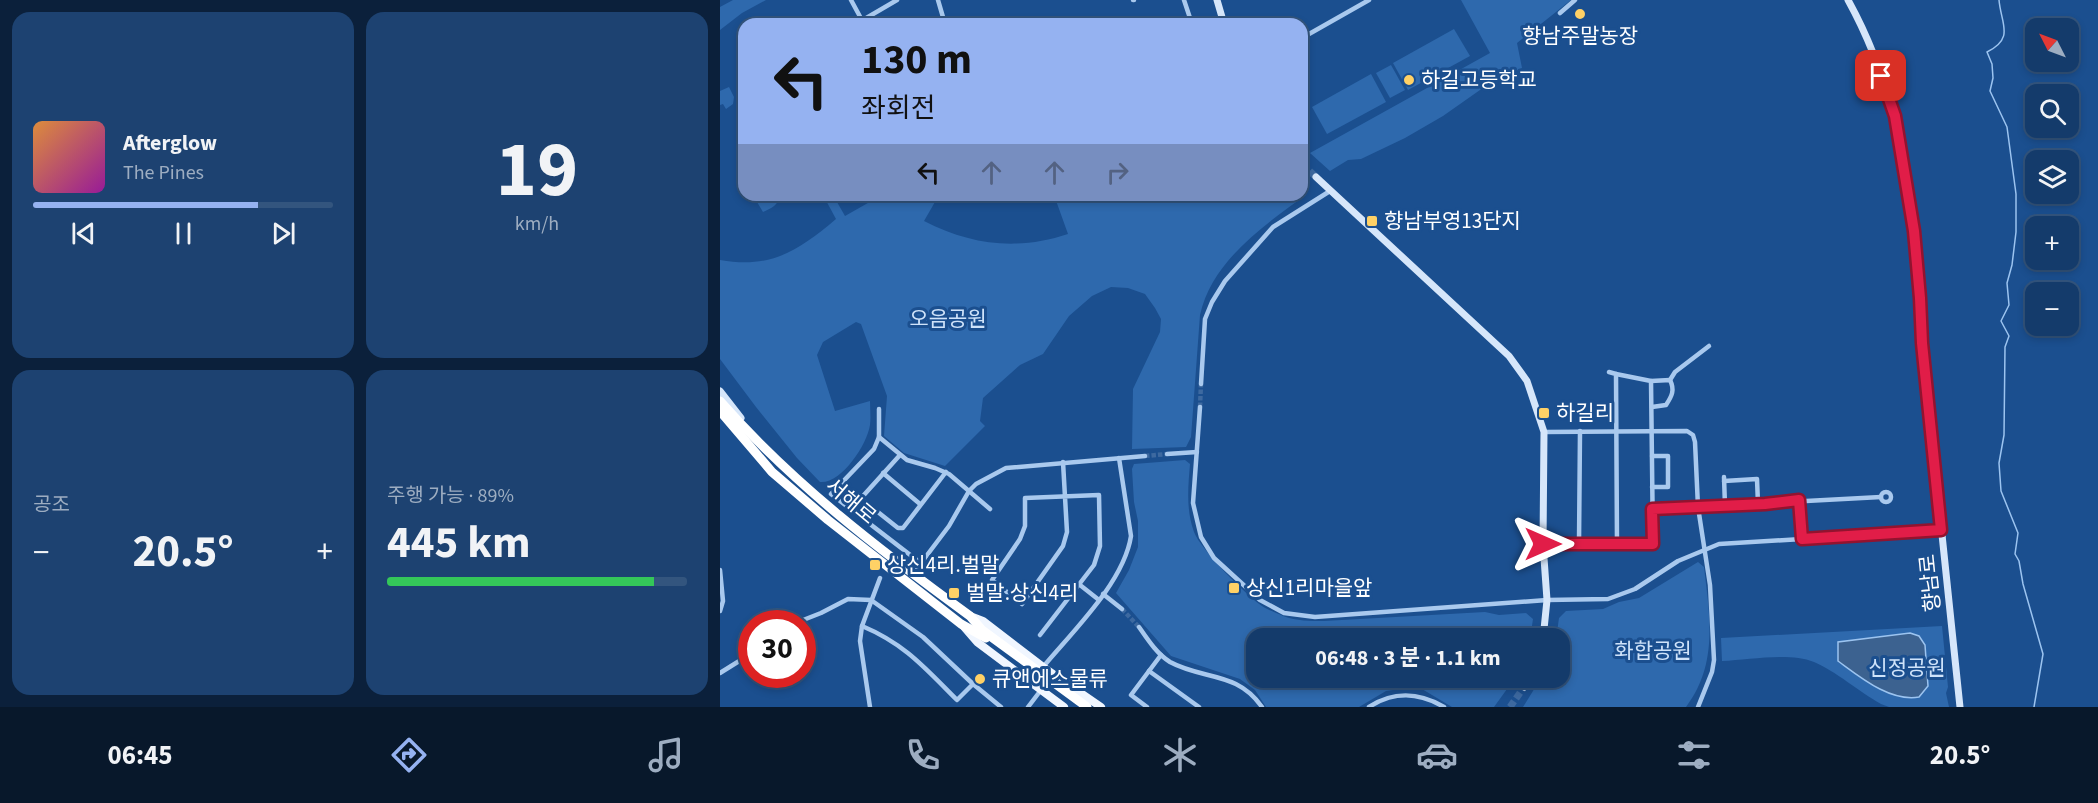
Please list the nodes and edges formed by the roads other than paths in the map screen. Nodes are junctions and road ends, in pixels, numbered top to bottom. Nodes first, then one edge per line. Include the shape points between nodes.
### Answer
1 (851, 0) edge
2 (897, 0) edge
3 (937, 0) edge
4 (1184, 0) edge
5 (1217, 0) edge
6 (1369, 0) edge
7 (1575, 0) edge
8 (1848, 0) edge
9 (1560, 13) dead end
10 (861, 18) edge
11 (869, 18) edge
12 (942, 18) edge
13 (1190, 18) edge
14 (1222, 18) edge
15 (1308, 35) edge
16 (1316, 177) tunnel mouth
17 (1330, 191) junction
18 (1708, 346) dead end
19 (1670, 380) junction
20 (1651, 381) junction
21 (1202, 384) tunnel mouth
22 (720, 391) edge
23 (720, 401) edge
24 (1200, 407) tunnel mouth
25 (1652, 407) junction
26 (879, 409) dead end
27 (720, 411) edge
28 (720, 420) edge
29 (1580, 431) junction
30 (1616, 431) junction
31 (1651, 431) junction
32 (1544, 432) junction
33 (879, 437) junction
34 (757, 449) junction
35 (1197, 452) junction
36 (1167, 454) tunnel mouth
37 (900, 455) junction
38 (1145, 456) tunnel mouth
39 (1652, 456) junction
40 (1119, 458) junction
41 (1063, 462) junction
42 (946, 472) junction
43 (883, 473) junction
44 (1652, 488) junction
45 (969, 491) junction
46 (1065, 496) junction
47 (1881, 497) dead end
48 (1799, 500) junction
49 (920, 504) junction
50 (1758, 504) junction
51 (1725, 506) junction
52 (1698, 507) junction
53 (990, 508) dead end
54 (1652, 509) junction
55 (1941, 530) junction
56 (1802, 539) junction
57 (1543, 544) junction
58 (1579, 544) junction
59 (1617, 544) junction
60 (1704, 549) junction
61 (922, 564) junction
62 (720, 570) edge
63 (913, 574) junction
64 (880, 578) dead end
65 (907, 583) junction
66 (1080, 585) junction
67 (1103, 594) junction
68 (872, 600) junction
69 (1099, 600) junction
70 (1547, 600) junction
71 (1122, 609) tunnel mouth
72 (720, 611) edge
73 (816, 615) edge
74 (969, 616) junction
75 (961, 624) junction
76 (862, 626) junction
77 (1139, 627) tunnel mouth
78 (1544, 628) edge
79 (1040, 634) dead end
80 (1161, 655) junction
81 (738, 662) edge
82 (1043, 667) junction
83 (1149, 671) junction
84 (720, 673) edge
85 (973, 684) junction
86 (1041, 690) junction
87 (1377, 702) junction
88 (870, 707) edge
89 (1001, 707) edge
90 (1028, 707) edge
91 (1064, 707) edge
92 (1081, 707) edge
93 (1087, 707) edge
94 (1101, 707) edge
95 (1147, 707) edge
96 (1199, 707) edge
97 (1262, 707) edge
98 (1369, 707) edge
99 (1384, 707) edge
100 (1444, 707) edge
101 (1698, 707) edge
102 (1960, 707) edge

1 - 10 street
2 - 11 street
3 - 12 street
4 - 13 street
5 - 14 street
6 - 15 street
7 - 9 street
8 - 55 street, 향남로 via 1874,56 1895,116 1901,147 1914,231
16 - 17 street
17 - 21 street via 1273,227 1225,281 1205,319
17 - 32 street via 1509,356 1527,381
18 - 19 street
19 - 20 street
19 - 25 street via 1672,396 1666,405
20 - 25 street
20 - 30 street via 1612,373
22 - 34 street
23 - 34 highway, 서해로
24 - 35 street
25 - 31 street
26 - 33 street
27 - 34 highway, 서해로
28 - 34 highway
29 - 30 street
29 - 32 street
29 - 58 street
30 - 31 street
30 - 59 street
31 - 39 street
31 - 52 street via 1688,430 1693,435
32 - 57 street
33 - 37 street
33 - 61 street via 874,449 831,494
34 - 63 highway, 서해로
34 - 65 highway, 서해로 via 772,471
35 - 36 street
35 - 70 street via 1193,503 1201,537 1214,558 1260,600 1284,613 1315,616
37 - 42 street
37 - 43 street
38 - 40 street
39 - 44 street
39 - 44 street via 1668,456 1668,487
40 - 41 street
40 - 67 street via 1131,536 1115,579
41 - 45 street via 1006,468
41 - 46 street
42 - 45 street
42 - 49 street
43 - 49 street
43 - 49 street via 863,496 864,501 900,529
44 - 54 street
45 - 53 street
45 - 61 street
46 - 46 street via 1064,546 1022,604 992,580 1020,539 1025,526 1025,498
46 - 66 street via 1099,495 1100,546 1094,565
47 - 48 street
48 - 50 street
48 - 56 street
50 - 51 street
50 - 51 street via 1757,479 1724,479
51 - 52 street
52 - 54 street
52 - 60 street
54 - 59 street via 1653,544
55 - 56 street
55 - 102 street, 향남로
56 - 60 street via 1719,544
57 - 58 street
57 - 70 street
58 - 59 street
60 - 70 street via 1635,589 1608,599
60 - 101 street via 1714,660
61 - 63 street
62 - 72 street
63 - 65 street
63 - 74 highway, 서해로
64 - 68 street
65 - 75 highway, 서해로
66 - 69 street
66 - 79 street
67 - 69 street
67 - 71 street
68 - 73 street via 848,599
68 - 76 street
68 - 85 street via 923,637
69 - 82 street
70 - 78 street
74 - 82 main road, 서해로 via 983,621
74 - 93 highway, 서해로 via 982,630
75 - 86 main road, 서해로 via 977,642
75 - 92 highway, 서해로 via 984,636
76 - 85 street via 906,650 957,700
76 - 88 street via 861,660
77 - 80 street
80 - 83 street
80 - 97 street via 1171,663 1241,686
81 - 84 street
82 - 94 main road, 서해로
83 - 95 street via 1131,695
83 - 96 street
85 - 89 street
86 - 90 street
86 - 91 main road, 서해로
87 - 98 street
87 - 99 street
87 - 100 street via 1405,694

